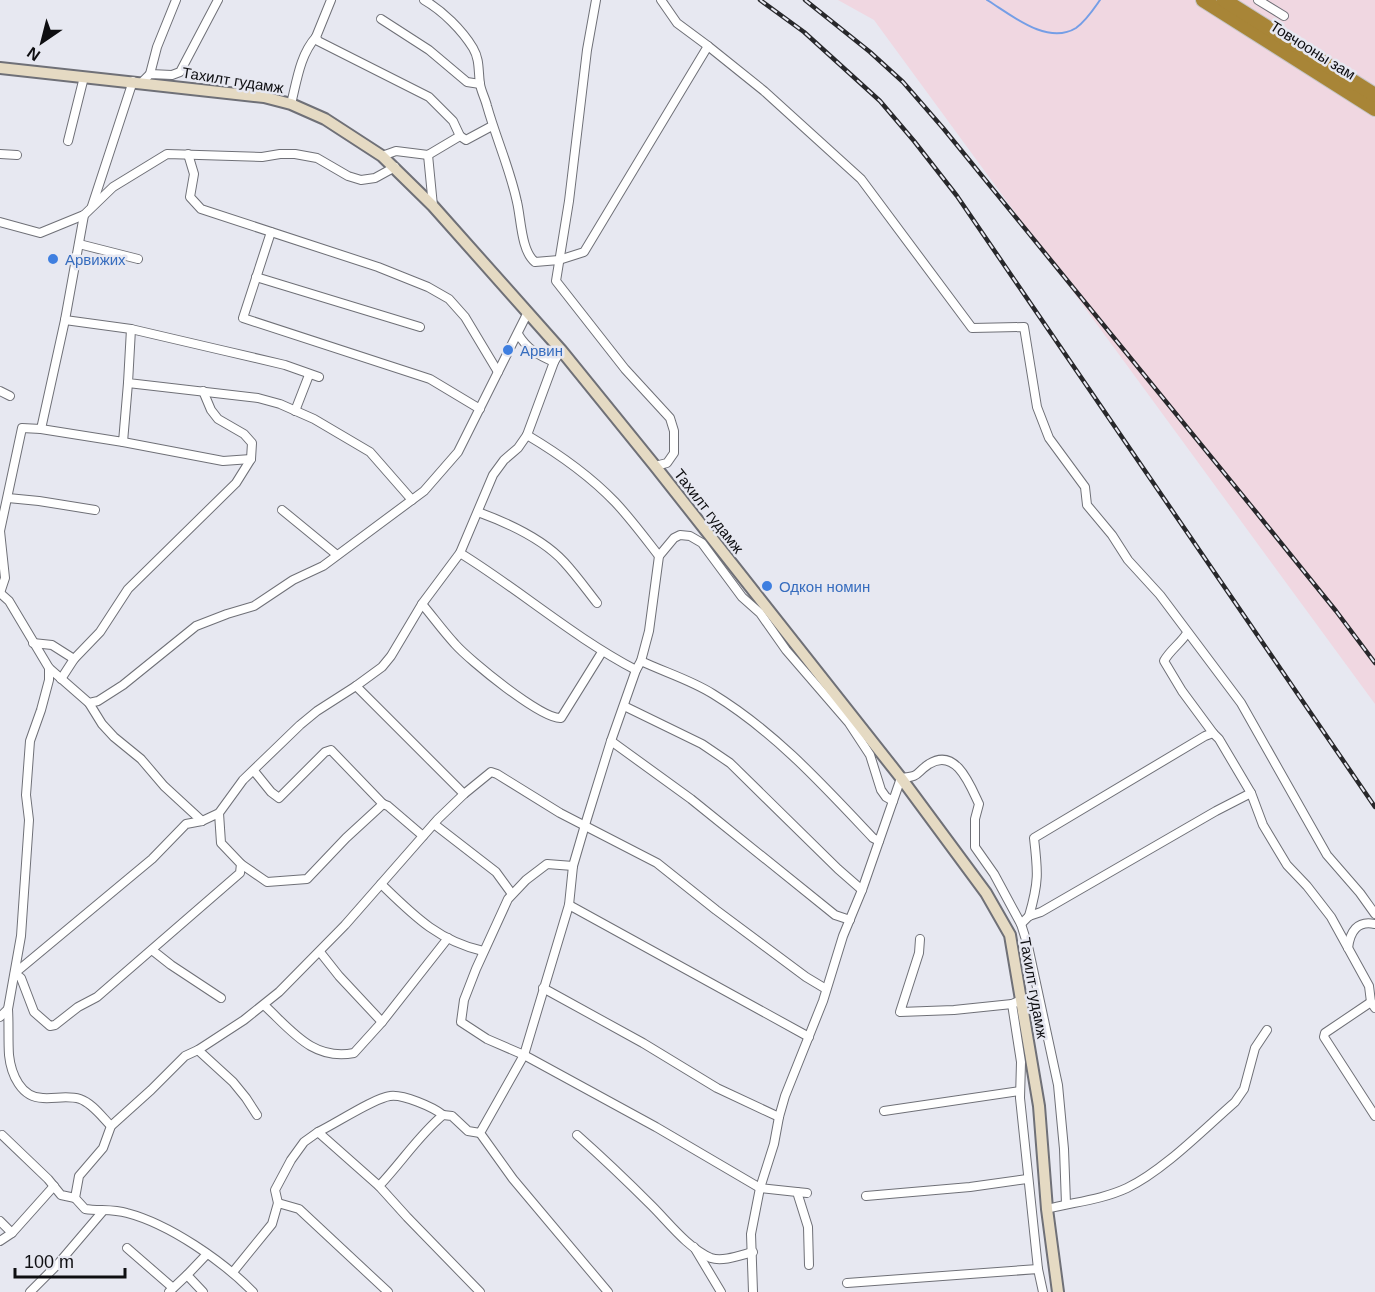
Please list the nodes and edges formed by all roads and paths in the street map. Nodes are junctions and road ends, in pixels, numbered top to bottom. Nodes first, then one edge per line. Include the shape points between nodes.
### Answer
1 (176, 0) edge
2 (218, 0) edge
3 (331, 0) edge
4 (424, 0) edge
5 (596, 0) edge
6 (661, 0) edge
7 (1203, 0) edge
8 (1224, 0) edge
9 (1258, 0) edge
10 (1284, 16) dead end
11 (381, 20) dead end
12 (316, 37) junction
13 (708, 45) junction
14 (0, 68) edge
15 (84, 77) junction
16 (142, 79) junction
17 (480, 84) junction
18 (1375, 95) edge
19 (291, 104) junction
20 (1375, 109) edge
21 (492, 126) junction
22 (460, 136) junction
23 (68, 141) dead end
24 (0, 154) edge
25 (188, 154) junction
26 (17, 155) dead end
27 (428, 155) junction
28 (382, 156) junction
29 (395, 167) junction
30 (433, 206) junction
31 (91, 208) junction
32 (84, 215) junction
33 (1, 225) edge
34 (271, 232) junction
35 (79, 244) junction
36 (138, 259) dead end
37 (560, 260) junction
38 (256, 277) junction
39 (528, 312) junction
40 (65, 320) junction
41 (420, 327) dead end
42 (131, 329) junction
43 (518, 334) junction
44 (561, 350) junction
45 (554, 362) junction
46 (498, 372) junction
47 (309, 375) junction
48 (319, 377) dead end
49 (128, 384) junction
50 (203, 390) junction
51 (0, 391) edge
52 (10, 396) dead end
53 (480, 409) junction
54 (295, 411) junction
55 (41, 429) junction
56 (526, 435) junction
57 (123, 442) junction
58 (251, 459) junction
59 (655, 466) junction
60 (8, 498) junction
61 (412, 500) junction
62 (94, 510) dead end
63 (282, 510) dead end
64 (478, 512) junction
65 (713, 549) junction
66 (459, 553) junction
67 (337, 555) junction
68 (659, 556) junction
69 (0, 593) edge
70 (597, 603) dead end
71 (422, 604) junction
72 (764, 611) junction
73 (1187, 633) junction
74 (33, 643) junction
75 (602, 652) junction
76 (74, 660) junction
77 (641, 661) junction
78 (49, 668) junction
79 (636, 669) junction
80 (61, 679) junction
81 (356, 686) junction
82 (89, 703) junction
83 (624, 706) junction
84 (1213, 733) junction
85 (610, 741) junction
86 (254, 771) junction
87 (901, 778) junction
88 (1251, 793) junction
89 (464, 794) junction
90 (893, 801) junction
91 (383, 804) junction
92 (219, 813) junction
93 (202, 821) junction
94 (434, 824) junction
95 (585, 825) junction
96 (423, 836) junction
97 (879, 842) junction
98 (241, 864) junction
99 (573, 866) junction
100 (381, 884) junction
101 (862, 890) junction
102 (512, 894) junction
103 (569, 905) junction
104 (1375, 914) edge
105 (1029, 916) junction
106 (850, 920) junction
107 (1021, 924) junction
108 (1375, 924) edge
109 (448, 938) junction
110 (920, 939) dead end
111 (1348, 948) junction
112 (152, 950) junction
113 (483, 951) junction
114 (320, 952) junction
115 (15, 973) junction
116 (543, 988) junction
117 (826, 989) junction
118 (221, 998) dead end
119 (1016, 1002) junction
120 (264, 1005) junction
121 (1373, 1005) edge
122 (8, 1009) junction
123 (0, 1017) edge
124 (382, 1022) junction
125 (1267, 1030) dead end
126 (809, 1037) junction
127 (198, 1050) junction
128 (524, 1055) junction
129 (1020, 1092) junction
130 (884, 1111) dead end
131 (257, 1115) dead end
132 (443, 1115) junction
133 (1375, 1116) edge
134 (779, 1117) junction
135 (111, 1126) junction
136 (318, 1132) junction
137 (480, 1133) junction
138 (576, 1135) dead end
139 (2, 1136) dead end
140 (1028, 1179) junction
141 (54, 1186) junction
142 (379, 1186) junction
143 (760, 1188) junction
144 (797, 1192) junction
145 (807, 1193) dead end
146 (866, 1196) dead end
147 (75, 1198) junction
148 (278, 1203) junction
149 (1066, 1204) junction
150 (1047, 1209) junction
151 (103, 1211) junction
152 (0, 1221) edge
153 (12, 1233) junction
154 (0, 1241) edge
155 (693, 1245) junction
156 (127, 1248) dead end
157 (753, 1252) junction
158 (207, 1254) junction
159 (809, 1265) dead end
160 (1038, 1269) junction
161 (233, 1272) junction
162 (187, 1275) junction
163 (847, 1283) dead end
164 (171, 1290) edge
165 (30, 1292) edge
166 (203, 1292) edge
167 (253, 1292) edge
168 (388, 1292) edge
169 (480, 1292) edge
170 (608, 1292) edge
171 (721, 1292) edge
172 (753, 1292) edge
173 (1043, 1292) edge
174 (1058, 1292) edge

1 - 16 street
2 - 16 street via 180,72
3 - 12 street
4 - 17 street via 453,23 473,48 480,63
5 - 37 street
6 - 13 street via 677,23
7 - 20 highway, Товчооны зам
8 - 18 highway, Товчооны зам
9 - 10 street
11 - 17 street via 429,50 467,82
12 - 19 street via 303,58
12 - 22 street via 320,44 429,97 453,121
13 - 37 street via 584,252
13 - 73 street via 861,179 972,328 1024,327 1037,407 1049,438 1085,487 1087,505
14 - 15 main road, Тахилт гудамж
15 - 16 main road, Тахилт гудамж
15 - 23 street
16 - 19 main road, Тахилт гудамж
16 - 31 street
17 - 21 street
19 - 28 main road, Тахилт гудамж
21 - 22 street via 466,140
21 - 37 street via 514,184 521,231 530,258 535,262
22 - 27 street
24 - 26 street
25 - 29 street via 295,154 317,158 361,180 375,178
25 - 31 street via 166,154 113,187
25 - 34 street via 194,174 190,197 201,209
27 - 28 street via 396,151
27 - 30 street
28 - 29 main road, Тахилт гудамж
29 - 30 main road, Тахилт гудамж
30 - 39 main road, Тахилт гудамж
31 - 32 street
32 - 33 street via 39,233
32 - 35 street
34 - 38 street
34 - 46 street via 378,267 449,299 465,317
35 - 36 street
35 - 40 street
37 - 59 street via 556,281 625,369 670,418 674,453 667,463
38 - 41 street
38 - 53 street via 243,318 430,379
39 - 43 street
39 - 44 main road, Тахилт гудамж
40 - 42 street
40 - 55 street
42 - 47 street via 285,365
42 - 49 street
43 - 45 street via 526,346
43 - 46 street
44 - 45 street
44 - 59 main road, Тахилт гудамж
45 - 56 street
46 - 53 street
47 - 48 street
47 - 54 street
49 - 50 street
49 - 57 street
50 - 54 street via 258,398
50 - 58 street via 218,419 252,443
51 - 52 street
53 - 61 street via 458,452
54 - 61 street via 370,452
55 - 57 street
55 - 60 street via 22,428
56 - 64 street via 493,475
56 - 68 street via 561,455 592,480
57 - 58 street via 223,461
58 - 76 street via 236,483 128,589 100,632
59 - 65 main road, Тахилт гудамж
60 - 62 street
60 - 69 street via 0,531 5,578
61 - 67 street
63 - 67 street
64 - 66 street
64 - 70 street via 552,551
65 - 68 street via 680,535
65 - 72 main road, Тахилт гудамж
66 - 71 street
66 - 75 street via 512,586
67 - 82 street via 254,606 196,626 123,685
68 - 77 street via 650,631
69 - 74 street via 9,601
71 - 75 street via 463,651 529,705 555,719 561,718
71 - 81 street via 391,656
72 - 87 main road, Тахилт гудамж
72 - 90 street via 786,651 849,723 870,755 881,790
73 - 84 street via 1164,661
73 - 104 street via 1241,703 1328,855
74 - 76 street via 52,645
74 - 78 street
75 - 79 street
76 - 80 street
77 - 79 street
77 - 97 street via 710,692 757,723
78 - 80 street
78 - 115 street via 49,680 30,741 26,795 29,820
79 - 83 street
80 - 82 street
81 - 86 street via 300,725
81 - 89 street
82 - 93 street via 114,737
83 - 85 street
83 - 101 street via 702,744 730,763
84 - 88 street
84 - 105 street via 1034,838 1037,889
85 - 95 street
85 - 106 street via 691,799 835,915
86 - 91 street via 279,798 331,750
86 - 92 street
87 - 90 street
87 - 107 street via 916,776 940,759 952,761 960,770 979,804 975,847
87 - 119 main road, Тахилт гудамж via 986,893 1010,935
88 - 105 street
88 - 111 street via 1263,825 1287,866 1331,917
89 - 94 street
89 - 95 street via 491,772
90 - 97 street
91 - 96 street
91 - 98 street via 307,879 267,882
92 - 93 street
92 - 98 street via 221,843
93 - 115 street via 186,824 152,859
94 - 96 street
94 - 102 street via 496,872
95 - 99 street
95 - 117 street via 657,863
96 - 100 street
97 - 101 street
98 - 112 street via 240,873
99 - 102 street via 547,864
99 - 103 street
100 - 109 street via 427,927
100 - 114 street
101 - 106 street
102 - 113 street
103 - 116 street
103 - 126 street
105 - 107 street
106 - 117 street
107 - 149 street via 1058,1085
108 - 111 street via 1356,927
109 - 113 street
109 - 124 street
110 - 119 street via 900,1012
111 - 121 street via 1370,986
112 - 115 street via 97,996 50,1026 34,1012 21,978
112 - 118 street
113 - 128 street via 464,1000 461,1022 487,1040
114 - 120 street
114 - 124 street
115 - 122 street
116 - 128 street
116 - 134 street via 717,1088
117 - 126 street
119 - 129 street
119 - 150 main road, Тахилт гудамж via 1039,1106
120 - 124 street via 307,1045 324,1053 354,1053
120 - 127 street
121 - 133 street via 1324,1037
122 - 123 street
122 - 135 street via 9,1057 16,1083 41,1099 81,1099
125 - 149 street via 1255,1047 1244,1089 1227,1110 1152,1173 1128,1188 1103,1198
126 - 134 street
127 - 131 street via 233,1082
127 - 135 street via 185,1056
128 - 137 street
128 - 143 street
129 - 130 street
129 - 140 street
132 - 136 street via 433,1107 390,1096
132 - 137 street via 453,1116 468,1131
132 - 142 street via 426,1128 417,1144
134 - 143 street
135 - 147 street via 103,1148 79,1176
136 - 142 street
136 - 148 street via 304,1142 291,1160 275,1190
137 - 170 street via 513,1179
138 - 155 street
139 - 141 street
140 - 146 street
140 - 160 street
141 - 147 street via 61,1195
141 - 153 street
142 - 169 street
143 - 144 street
143 - 157 street via 751,1234
144 - 145 street
144 - 159 street via 808,1227
147 - 151 street via 85,1209
148 - 161 street via 273,1224
148 - 168 street via 299,1209
149 - 150 street
150 - 174 main road, Тахилт гудамж
151 - 158 street via 138,1217
151 - 165 street
152 - 153 street
153 - 154 street
155 - 157 street via 712,1258
155 - 171 street
156 - 164 street
157 - 172 street
158 - 161 street
158 - 162 street
160 - 163 street
160 - 173 street
161 - 167 street
162 - 164 street
162 - 166 street

